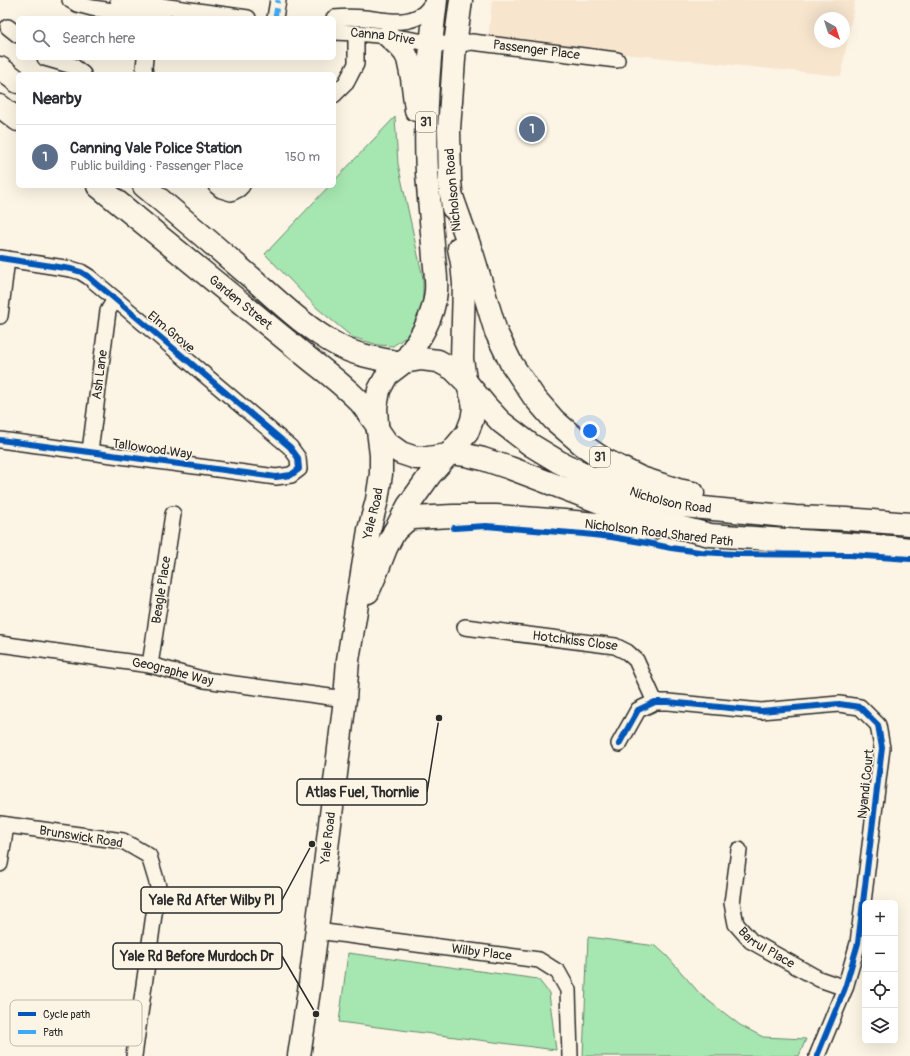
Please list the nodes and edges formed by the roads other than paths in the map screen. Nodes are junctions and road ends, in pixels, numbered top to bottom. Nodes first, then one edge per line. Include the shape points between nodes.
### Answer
1 (70, 0) edge
2 (118, 0) edge
3 (278, 0) edge
4 (436, 0) edge
5 (461, 0) edge
6 (148, 16) edge
7 (234, 16) edge
8 (275, 16) edge
9 (336, 18) edge
10 (336, 32) edge
11 (356, 33) junction
12 (388, 36) junction
13 (430, 43) junction
14 (455, 45) junction
15 (52, 60) edge
16 (145, 60) edge
17 (617, 60) dead end
18 (0, 68) edge
19 (80, 72) edge
20 (145, 72) edge
21 (16, 80) edge
22 (336, 93) edge
23 (0, 106) edge
24 (16, 118) edge
25 (100, 188) edge
26 (131, 188) edge
27 (146, 188) edge
28 (218, 188) edge
29 (240, 188) edge
30 (451, 194) junction
31 (429, 201) junction
32 (4, 259) edge
33 (189, 260) junction
34 (115, 299) junction
35 (0, 316) edge
36 (402, 362) junction
37 (466, 381) junction
38 (378, 428) junction
39 (0, 440) edge
40 (90, 452) junction
41 (449, 454) junction
42 (299, 469) joint
43 (754, 513) junction
44 (173, 514) dead end
45 (910, 524) edge
46 (394, 532) junction
47 (710, 535) junction
48 (910, 549) edge
49 (355, 620) junction
50 (465, 627) dead end
51 (0, 644) edge
52 (150, 665) junction
53 (344, 699) junction
54 (655, 702) junction
55 (619, 744) dead end
56 (3, 824) edge
57 (739, 850) dead end
58 (0, 864) edge
59 (316, 931) junction
60 (845, 988) junction
61 (142, 1000) edge
62 (135, 1046) edge
63 (134, 1056) edge
64 (299, 1056) edge
65 (570, 1056) edge
66 (817, 1056) edge

1 - 6 street via 92,8
2 - 7 street
3 - 8 street
4 - 9 street, Canna Drive via 422,15 403,21
4 - 13 main road, Nicholson Road / 31
5 - 14 main road, Nicholson Road / 31
10 - 11 street, Canna Drive
11 - 12 street, Canna Drive
11 - 22 street via 356,64 346,83
12 - 13 street, Canna Drive
12 - 31 main road via 408,59 415,100 419,176
13 - 14 street, Canna Drive
13 - 31 main road, Nicholson Road / 31 via 426,107
14 - 17 street, Passenger Place via 472,42
14 - 30 main road, Nicholson Road / 31 via 449,129
15 - 19 street via 73,66
16 - 20 street
18 - 21 main road
23 - 24 main road
25 - 33 main road, Garden Street
26 - 33 main road via 137,197 186,240 192,255
27 - 36 main road, Garden Street via 320,334 362,356
28 - 29 street via 231,193
30 - 37 main road, Nicholson Road / 31 via 464,284 462,359
30 - 43 main road, 31 via 496,332 511,363 554,420 605,460 641,478 678,490 730,499
31 - 36 main road, Nicholson Road / 31 via 437,290 425,330
32 - 34 street, Elm Grove via 81,272
32 - 35 street
33 - 38 main road, Garden Street via 331,375 361,404
34 - 40 street, Ash Lane via 108,311
34 - 42 street, Elm Grove via 290,447 298,458
36 - 37 main road, 31 via 421,359 438,361 453,369
36 - 38 main road, 31 via 388,375 379,390 376,407
37 - 41 main road, 31 via 474,408 472,420 467,433
37 - 43 main road, Nicholson Road / 31 via 501,422 531,445 590,477 682,506
38 - 41 main road via 387,443 400,453 416,458
38 - 49 main road, Yale Road via 381,474
39 - 40 street, Tallowood Way
40 - 42 street, Tallowood Way via 276,477 291,475
41 - 46 main road, Yale Road via 418,490
41 - 47 main road, Nicholson Road via 483,459 642,518
43 - 45 main road, Nicholson Road / 31
44 - 52 street, Beagle Place
46 - 47 main road via 413,518 496,516
46 - 49 main road, Yale Road
47 - 48 main road, Nicholson Road
49 - 53 main road, Yale Road
50 - 54 street, Hotchkiss Close via 614,646 636,660
51 - 52 street, Geographe Way
52 - 53 street, Geographe Way via 205,680
53 - 59 main road, Yale Road
54 - 55 street, Nyandi Court via 638,710
54 - 60 street, Nyandi Court via 761,712 839,704 860,707 878,725 882,748 858,943
56 - 58 street
56 - 61 street, Brunswick Road via 123,841 149,856 158,886
57 - 60 street, Barrul Place via 732,903 736,924 751,941 819,979
59 - 64 main road, Yale Road
59 - 65 street, Wilby Place via 538,960 558,972 568,990
60 - 66 street, Nyandi Court
62 - 63 street, Brunswick Road

